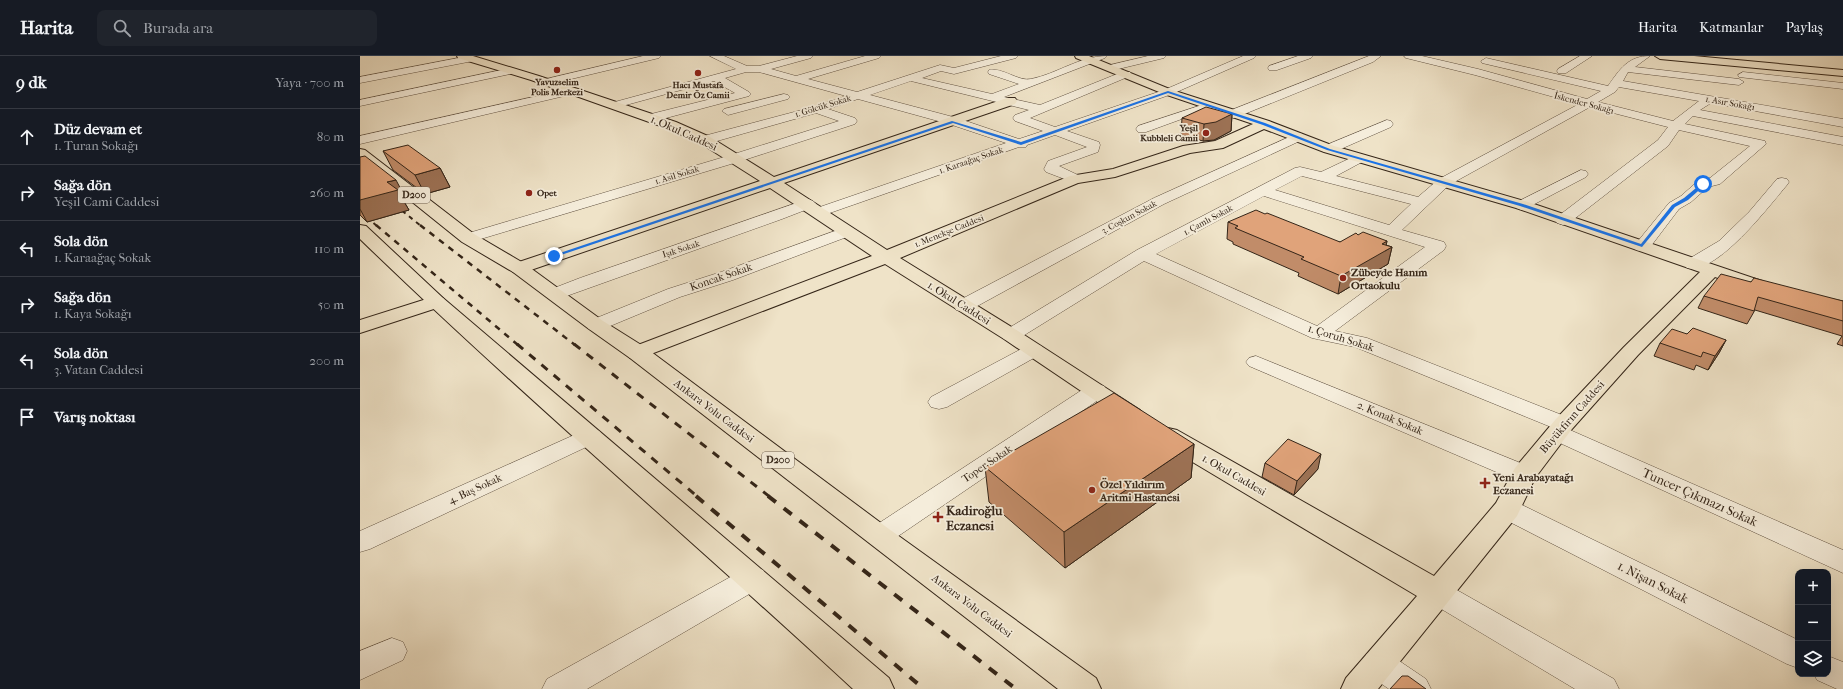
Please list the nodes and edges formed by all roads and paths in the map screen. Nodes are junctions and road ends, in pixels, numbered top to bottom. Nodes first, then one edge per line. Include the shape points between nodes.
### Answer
1 (656, 56) edge
2 (717, 56) edge
3 (808, 56) edge
4 (876, 56) edge
5 (1013, 56) edge
6 (1102, 56) edge
7 (1161, 56) edge
8 (1251, 56) edge
9 (1308, 56) edge
10 (1349, 56) edge
11 (1409, 56) edge
12 (1499, 56) edge
13 (1587, 56) edge
14 (1645, 56) edge
15 (1660, 56) edge
16 (1776, 56) edge
17 (467, 57) edge
18 (1084, 58) edge
19 (1373, 58) edge
20 (1474, 58) dead end
21 (1685, 58) junction
22 (1711, 58) edge
23 (1489, 62) junction
24 (745, 63) junction
25 (1740, 63) junction
26 (1765, 66) junction
27 (502, 68) junction
28 (1110, 68) junction
29 (1273, 68) dead end
30 (759, 69) junction
31 (1625, 69) junction
32 (1562, 71) dead end
33 (993, 72) dead end
34 (1843, 73) edge
35 (1126, 74) junction
36 (1670, 74) junction
37 (715, 77) junction
38 (910, 78) junction
39 (796, 79) junction
40 (1741, 79) junction
41 (360, 80) edge
42 (854, 82) dead end
43 (1031, 84) junction
44 (391, 85) dead end
45 (559, 86) junction
46 (1614, 86) junction
47 (1843, 86) edge
48 (951, 87) junction
49 (831, 88) junction
50 (1168, 92) junction
51 (931, 94) dead end
52 (1678, 94) junction
53 (858, 96) junction
54 (784, 97) dead end
55 (994, 97) junction
56 (918, 99) dead end
57 (1709, 99) junction
58 (1011, 101) junction
59 (1665, 101) dead end
60 (1728, 102) junction
61 (360, 103) edge
62 (1587, 104) junction
63 (615, 105) junction
64 (898, 106) junction
65 (1208, 106) junction
66 (817, 109) junction
67 (1041, 109) junction
68 (1652, 109) dead end
69 (1690, 112) junction
70 (716, 114) dead end
71 (1233, 114) junction
72 (1638, 117) junction
73 (651, 118) junction
74 (953, 121) junction
75 (1843, 123) edge
76 (1264, 124) junction
77 (1387, 124) dead end
78 (1142, 129) dead end
79 (360, 130) edge
80 (1672, 130) junction
81 (1056, 132) junction
82 (1298, 137) junction
83 (360, 140) edge
84 (705, 140) junction
85 (1843, 142) edge
86 (1021, 144) junction
87 (1329, 149) junction
88 (360, 153) edge
89 (1748, 154) junction
90 (736, 158) junction
91 (1357, 159) junction
92 (1581, 174) dead end
93 (1323, 177) junction
94 (1075, 179) junction
95 (772, 182) junction
96 (1444, 182) junction
97 (1782, 182) dead end
98 (1263, 191) junction
99 (1421, 202) junction
100 (1522, 205) junction
101 (814, 208) junction
102 (1563, 220) junction
103 (360, 230) edge
104 (846, 232) junction
105 (1391, 232) junction
106 (468, 238) junction
107 (1642, 246) junction
108 (1143, 254) junction
109 (886, 257) junction
110 (1703, 267) junction
111 (519, 268) junction
112 (1775, 291) edge
113 (555, 294) junction
114 (436, 302) junction
115 (963, 306) junction
116 (596, 325) junction
117 (360, 327) edge
118 (1319, 334) junction
119 (1011, 335) junction
120 (1034, 350) junction
121 (638, 353) junction
122 (1256, 362) dead end
123 (1096, 391) junction
124 (938, 402) dead end
125 (1560, 428) junction
126 (591, 436) junction
127 (1524, 474) junction
128 (1507, 509) junction
129 (879, 536) junction
130 (360, 542) edge
131 (1843, 562) edge
132 (753, 578) junction
133 (1438, 593) junction
134 (392, 651) dead end
135 (1795, 653) edge
136 (1378, 664) junction
137 (360, 666) edge
138 (1831, 671) edge
139 (1843, 677) edge
140 (558, 689) edge
141 (877, 689) edge
142 (1084, 689) edge
143 (1358, 689) edge
144 (1414, 689) edge
145 (1603, 689) edge

1 - 45 street
2 - 24 street via 730,62
3 - 30 street
4 - 39 street
5 - 38 street, 1. Gölcük Sokak via 954,71 940,68
6 - 18 street
7 - 28 street
8 - 50 street, 1. Karaağaç Sokak
9 - 29 street
10 - 19 street
11 - 62 street, İskender Sokağı via 1478,72
12 - 23 street
13 - 32 street
14 - 31 street
15 - 21 main road
16 - 26 main road
17 - 27 main road, 1. Okul Caddesi
17 - 41 street
18 - 28 main road
18 - 43 street
19 - 71 street
20 - 23 street, 1. Asır Sokağı
21 - 22 main road
21 - 36 street
22 - 25 main road
23 - 46 street, 1. Asır Sokağı
24 - 30 street
24 - 37 street
25 - 26 main road
25 - 40 street
26 - 34 main road
27 - 44 street
27 - 45 main road, 1. Okul Caddesi
27 - 61 street
28 - 35 main road
30 - 39 street
31 - 36 street
31 - 46 street
33 - 43 street
35 - 50 main road
35 - 67 street
36 - 40 street
37 - 63 street
37 - 73 street via 745,94
38 - 48 street
38 - 53 street, 1. Gölcük Sokak
39 - 49 street
40 - 47 street
40 - 60 street
42 - 49 street
43 - 55 street
45 - 63 main road, 1. Okul Caddesi
45 - 79 street
45 - 83 street
46 - 52 street, 1. Asır Sokağı
46 - 62 street
48 - 51 street
48 - 55 street
49 - 53 street
50 - 65 main road
50 - 81 street, 1. Karaağaç Sokak
52 - 57 street, 1. Asır Sokağı
52 - 59 street
53 - 64 street
53 - 66 street, 1. Gölcük Sokak
54 - 70 street
55 - 58 street
56 - 64 street
57 - 60 street, 1. Asır Sokağı
57 - 69 street
58 - 67 street
58 - 74 main road
60 - 75 street, 1. Asır Sokağı
62 - 72 street, İskender Sokağı
62 - 96 street
63 - 73 main road, 1. Okul Caddesi
64 - 74 street
65 - 71 main road
65 - 78 street
66 - 84 street, 1. Gölcük Sokak
66 - 90 street, 1. Asil Sokak via 851,121
67 - 81 street via 1019,118
68 - 72 street
69 - 80 street
69 - 85 street
71 - 76 main road
72 - 80 street, İskender Sokağı
73 - 84 main road, 1. Okul Caddesi via 679,123
74 - 86 street
74 - 95 main road
76 - 82 main road
76 - 94 main road, 1. Menekşe Caddesi via 1218,145 1188,149 1115,174
77 - 87 street
80 - 89 street
80 - 89 street, İskender Sokağı via 1760,144
80 - 102 street via 1663,143
81 - 86 street, 1. Karaağaç Sokak
81 - 94 street via 1094,145 1093,149 1053,164 1051,169
82 - 87 main road
82 - 115 street, 3. Coşkun Sokak via 1159,201
84 - 90 main road, 1. Okul Caddesi
86 - 101 street, 1. Karaağaç Sokak
87 - 91 main road
88 - 106 main road, Ankara Yolu Caddesi / D200
89 - 107 street via 1715,180 1703,184 1674,206
90 - 95 main road, 1. Okul Caddesi
90 - 106 street, 1. Asil Sokak
91 - 93 street
91 - 96 main road
92 - 100 street
93 - 98 street, 1. Çamlı Sokak via 1300,171
93 - 99 street, 1. Çamlı Sokak
94 - 109 main road, 1. Menekşe Caddesi
95 - 101 main road, 1. Okul Caddesi
95 - 111 main road
96 - 99 street
96 - 100 main road
97 - 110 street
98 - 105 street
98 - 108 street, 1. Çamlı Sokak
99 - 105 street
100 - 102 main road
101 - 104 main road, 1. Okul Caddesi
101 - 113 street, Işık Sokak via 725,235
102 - 107 main road
103 - 114 main road
104 - 109 main road, 1. Okul Caddesi
104 - 116 street, Koncak Sokak via 674,293
105 - 118 street via 1438,246
106 - 111 main road, Ankara Yolu Caddesi / D200
107 - 110 main road
108 - 118 street, 1. Çoruh Sokak
108 - 119 street, 1. Çamlı Sokak
109 - 115 main road, 1. Okul Caddesi
109 - 121 main road, 1. Menekşe Caddesi
110 - 112 main road
110 - 125 main road, Büyükfırın Caddesi
111 - 113 main road, Ankara Yolu Caddesi / D200
113 - 116 main road, Ankara Yolu Caddesi / D200
114 - 117 main road
114 - 126 main road
115 - 119 main road, 1. Okul Caddesi
116 - 121 main road, Ankara Yolu Caddesi / D200
118 - 125 street, 1. Çoruh Sokak via 1360,342
119 - 120 main road, 1. Okul Caddesi
120 - 123 main road, 1. Okul Caddesi
120 - 124 street
121 - 129 main road, Ankara Yolu Caddesi / D200
122 - 127 street, 2. Konak Sokak
123 - 129 street, Toper Sokak
123 - 133 main road, 1. Okul Caddesi
125 - 127 main road, Büyükfırın Caddesi
125 - 131 street, Tuncer Çıkmazı Sokak
126 - 130 street, 4. Baş Sokak
126 - 132 main road
127 - 128 main road, Büyükfırın Caddesi
128 - 133 main road, Büyükfırın Caddesi
128 - 135 street, 1. Nişan Sokak
129 - 142 main road, Ankara Yolu Caddesi / D200
132 - 140 street
132 - 141 main road
133 - 136 main road, Büyükfırın Caddesi
133 - 145 street
134 - 137 street
136 - 143 main road, Büyükfırın Caddesi
136 - 144 street
138 - 139 street

